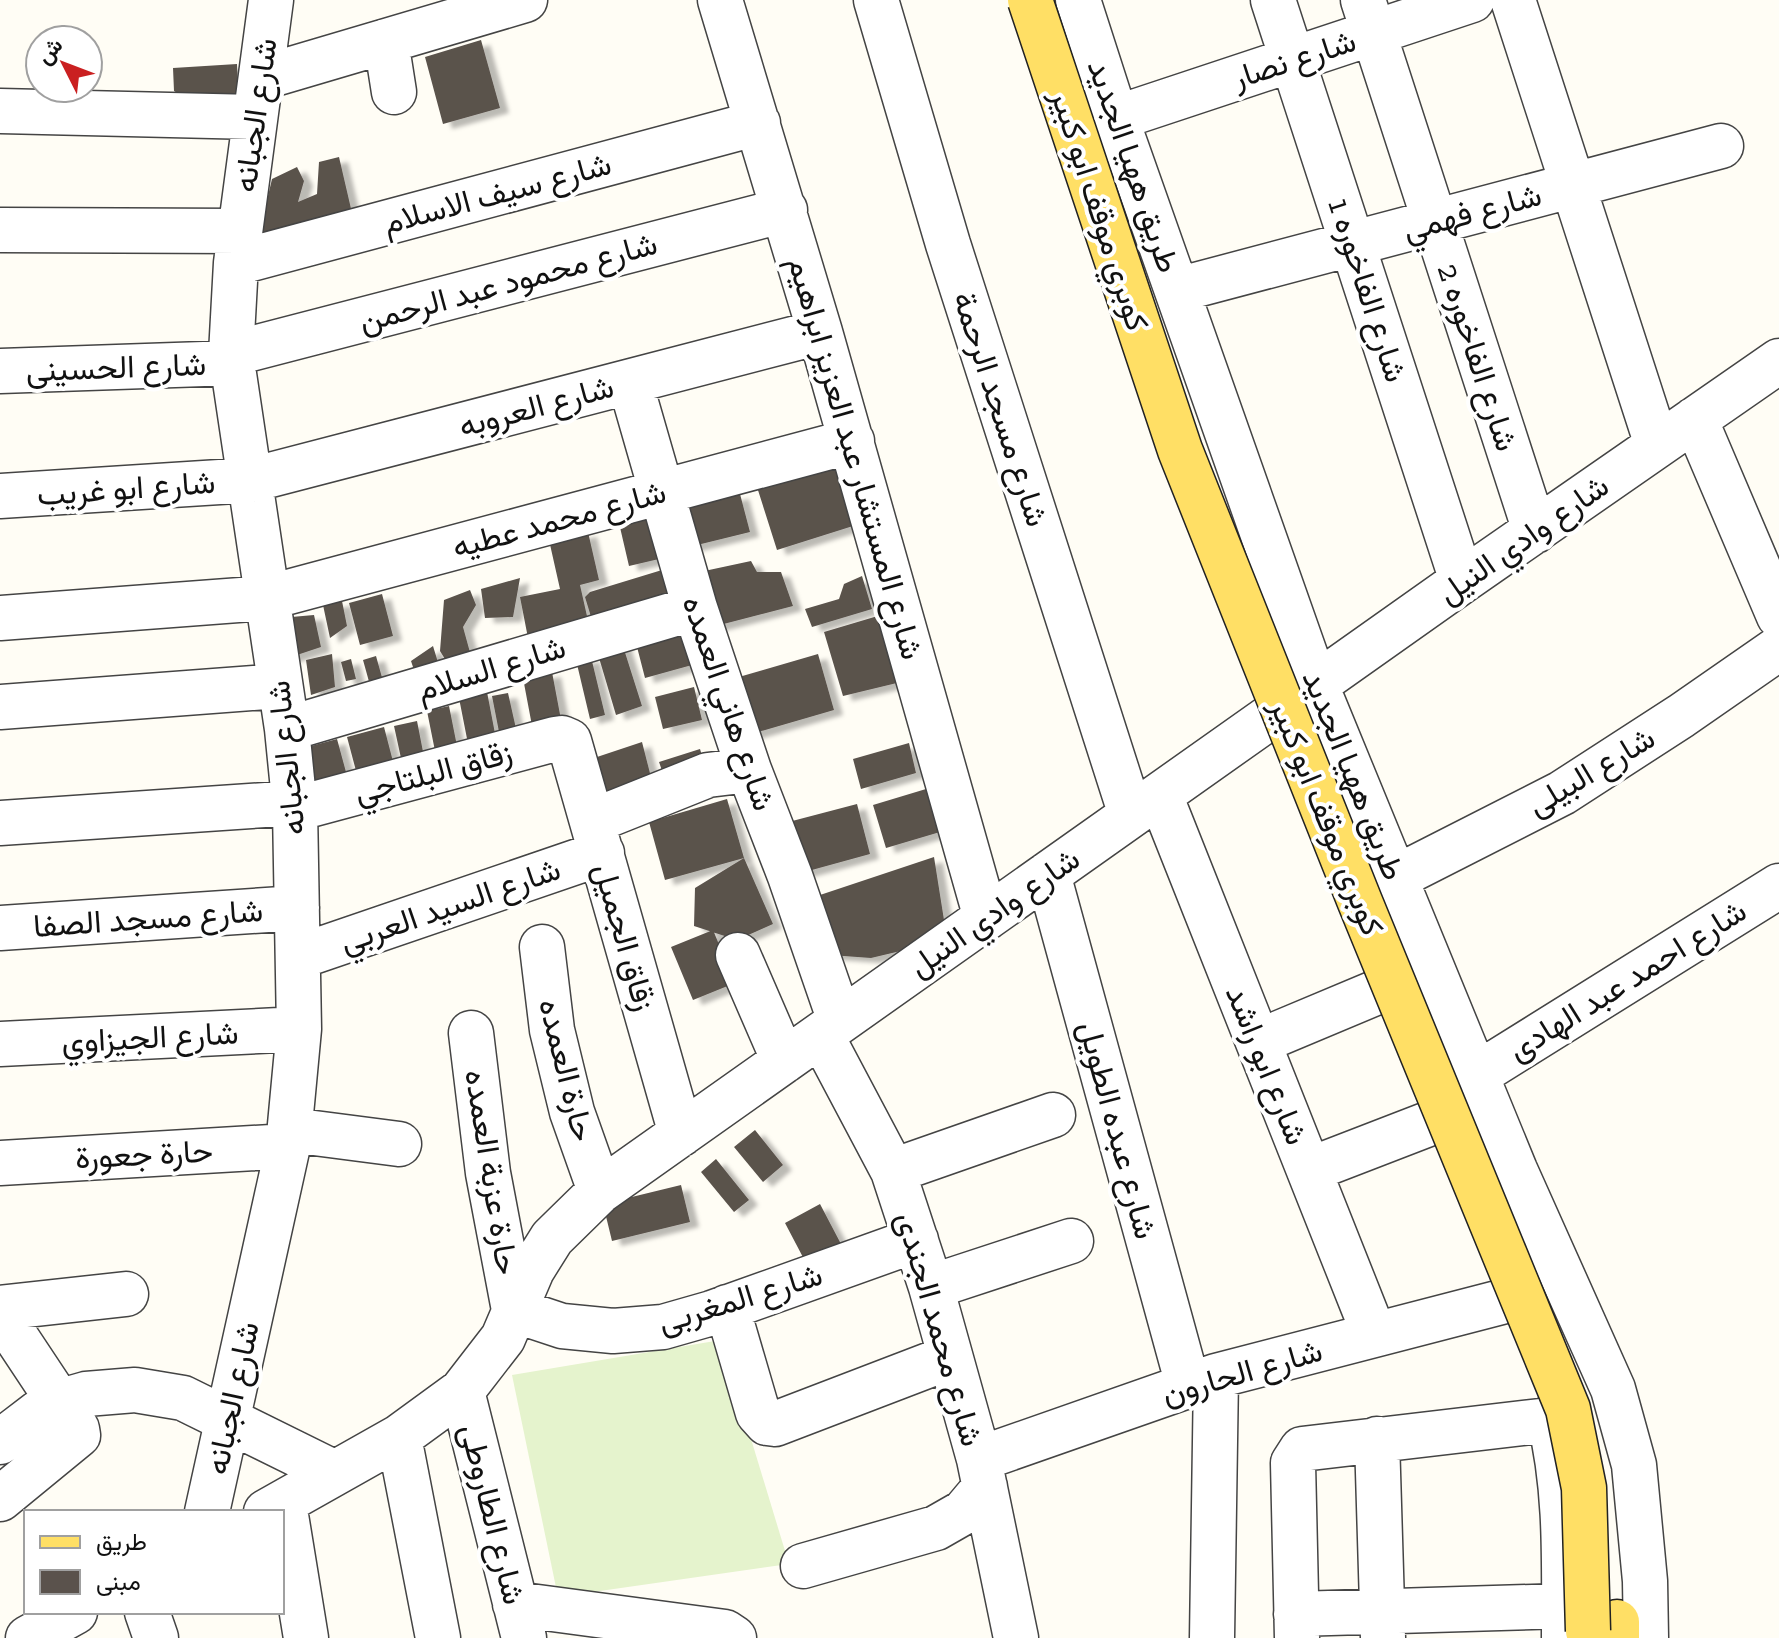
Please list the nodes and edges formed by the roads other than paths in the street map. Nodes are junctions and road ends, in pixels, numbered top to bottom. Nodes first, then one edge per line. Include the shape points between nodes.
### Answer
1 (271, 0) edge
2 (524, 0) edge
3 (720, 0) edge
4 (876, 0) edge
5 (1009, 0) edge
6 (1030, 0) edge
7 (1061, 0) edge
8 (1078, 0) edge
9 (1273, 0) edge
10 (1472, 0) edge
11 (1513, 0) edge
12 (1369, 16) edge
13 (386, 41) junction
14 (1292, 60) junction
15 (394, 92) dead end
16 (258, 98) junction
17 (0, 111) edge
18 (1116, 118) junction
19 (758, 123) junction
20 (1721, 146) dead end
21 (1573, 185) junction
22 (785, 210) junction
23 (1435, 222) junction
24 (0, 230) edge
25 (1352, 243) junction
26 (238, 247) junction
27 (1177, 290) junction
28 (820, 332) junction
29 (232, 359) junction
30 (1779, 361) edge
31 (0, 371) edge
32 (630, 382) junction
33 (1695, 419) junction
34 (852, 441) junction
35 (1657, 445) junction
36 (251, 480) junction
37 (660, 492) junction
38 (0, 496) edge
39 (1535, 531) junction
40 (1462, 581) junction
41 (266, 598) junction
42 (695, 608) junction
43 (1779, 616) edge
44 (0, 618) edge
45 (1779, 648) edge
46 (1316, 685) junction
47 (280, 686) junction
48 (0, 707) edge
49 (1271, 717) junction
50 (287, 729) junction
51 (569, 741) joint
52 (749, 770) junction
53 (1145, 805) junction
54 (295, 806) junction
55 (0, 823) edge
56 (597, 837) junction
57 (1048, 874) junction
58 (1395, 878) junction
59 (1779, 886) edge
60 (297, 908) junction
61 (986, 918) junction
62 (0, 928) edge
63 (542, 947) dead end
64 (738, 955) dead end
65 (298, 957) junction
66 (1382, 990) junction
67 (830, 1028) junction
68 (299, 1029) junction
69 (471, 1033) dead end
70 (1258, 1042) junction
71 (0, 1044) edge
72 (784, 1061) junction
73 (1476, 1075) junction
74 (1053, 1115) dead end
75 (1436, 1121) junction
76 (681, 1134) junction
77 (289, 1138) junction
78 (399, 1144) dead end
79 (0, 1163) edge
80 (1309, 1170) junction
81 (893, 1171) junction
82 (600, 1191) junction
83 (916, 1240) junction
84 (1071, 1241) dead end
85 (931, 1287) junction
86 (126, 1294) dead end
87 (1509, 1300) junction
88 (727, 1307) junction
89 (0, 1310) edge
90 (514, 1310) junction
91 (1374, 1334) junction
92 (950, 1357) junction
93 (1202, 1380) junction
94 (462, 1391) junction
95 (58, 1402) junction
96 (228, 1419) junction
97 (1549, 1420) junction
98 (399, 1437) junction
99 (1377, 1439) junction
100 (0, 1442) edge
101 (335, 1473) junction
102 (982, 1473) junction
103 (0, 1499) edge
104 (275, 1507) edge
105 (207, 1510) edge
106 (284, 1545) edge
107 (803, 1566) dead end
108 (71, 1614) edge
109 (148, 1614) edge
110 (520, 1621) edge
111 (1383, 1625) edge
112 (1297, 1626) edge
113 (1598, 1630) edge
114 (28, 1638) edge
115 (156, 1638) edge
116 (306, 1638) edge
117 (438, 1638) edge
118 (734, 1638) edge
119 (1016, 1638) edge
120 (1212, 1638) edge

1 - 16 street, شارع الجبانه
2 - 13 street
3 - 19 street, شارع المستشار عبد العزيز ابراهيم
4 - 53 street, شارع مسجد الرحمة via 948,244
5 - 49 street, طريق ههيا الجديد via 1123,335
6 - 113 main road, كوبري موقف ابو كبير, bridge via 1180,450 1568,1409 1584,1488
7 - 113 main road, كوبري موقف ابو كبير via 1208,441 1595,1401 1613,1483
8 - 18 street, طريق ههيا الجديد
9 - 14 street, شارع الفاخوره 1
10 - 12 street, شارع نصار
11 - 21 street
12 - 14 street, شارع نصار
12 - 23 street, شارع الفاخوره 2
13 - 15 street
13 - 16 street
14 - 18 street, شارع نصار
14 - 25 street, شارع الفاخوره 1
16 - 17 street
16 - 26 street, شارع الجبانه
18 - 27 street, طريق ههيا الجديد
19 - 22 street, شارع المستشار عبد العزيز ابراهيم
19 - 26 street, شارع سيف الاسلام
20 - 21 street, شارع فهمي
21 - 23 street, شارع فهمي
21 - 35 street
22 - 28 street, شارع المستشار عبد العزيز ابراهيم
22 - 29 street, شارع محمود عبد الرحمن
23 - 25 street, شارع فهمي
23 - 39 street, شارع الفاخوره 2
24 - 26 street, شارع سيف الاسلام
25 - 27 street, شارع فهمي
25 - 40 street, شارع الفاخوره 1
26 - 29 street, شارع الجبانه
27 - 46 street, طريق ههيا الجديد
28 - 32 street, شارع العروبه
28 - 34 street, شارع المستشار عبد العزيز ابراهيم
29 - 31 street, شارع الحسينى
29 - 36 street, شارع الجبانه
30 - 33 street, شارع وادي النيل
32 - 36 street, شارع العروبه
32 - 37 street, شارع هاني العمده
33 - 35 street, شارع وادي النيل
33 - 43 street
34 - 37 street, شارع محمد عطيه
34 - 61 street, شارع المستشار عبد العزيز ابراهيم
35 - 39 street, شارع وادي النيل
36 - 38 street, شارع ابو غريب
36 - 41 street, شارع الجبانه
37 - 41 street, شارع محمد عطيه
37 - 42 street, شارع هاني العمده
39 - 40 street, شارع وادي النيل
40 - 46 street, شارع وادي النيل
41 - 44 street, شارع محمد عطيه
41 - 47 street, شارع الجبانه
42 - 50 street, شارع السلام
42 - 52 street, شارع هاني العمده
45 - 58 street, شارع البيلى via 1562,793
46 - 49 street, شارع وادي النيل
46 - 58 street, طريق ههيا الجديد
47 - 48 street
47 - 50 street, شارع الجبانه
49 - 53 street, شارع وادي النيل
49 - 66 street, طريق ههيا الجديد
50 - 54 street, شارع الجبانه
51 - 54 street, زقاق البلتاجي via 555,739
51 - 56 street, زقاق الجميل
52 - 56 street, شارع السيد العربي via 708,775
52 - 67 street, شارع هاني العمده via 790,876
53 - 57 street, شارع وادي النيل
53 - 70 street, شارع ابو راشد
54 - 55 street, زقاق البلتاجي
54 - 60 street, شارع الجبانه
56 - 65 street, شارع السيد العربي
56 - 76 street, زقاق الجميل
57 - 61 street, شارع وادي النيل
57 - 93 street, شارع عبده الطويل
58 - 73 street, طريق ههيا الجديد
59 - 73 street, شارع احمد عبد الهادى
60 - 62 street, شارع مسجد الصفا
60 - 65 street, شارع الجبانه
61 - 67 street, شارع وادي النيل
63 - 82 street, حارة العمده via 552,1030 572,1112
64 - 72 street
65 - 68 street, شارع الجبانه
66 - 70 street
66 - 75 street, طريق ههيا الجديد
67 - 72 street, شارع وادي النيل
67 - 81 street, شارع محمد الجندى
68 - 71 street, شارع الجيزاوي
68 - 77 street, شارع الجبانه
69 - 90 street, حارة عزبة العمده via 488,1173
70 - 80 street, شارع ابو راشد
72 - 76 street, شارع وادي النيل
73 - 113 street, طريق ههيا الجديد via 1613,1389 1634,1465 1645,1581
74 - 81 street
75 - 80 street
75 - 87 street, طريق ههيا الجديد
76 - 82 street, شارع وادي النيل
77 - 78 street, حارة جعورة
77 - 79 street, حارة جعورة
77 - 96 street, شارع الجبانه
80 - 91 street, شارع ابو راشد
81 - 83 street, شارع محمد الجندى
82 - 90 street, شارع وادي النيل via 552,1238
83 - 85 street, شارع محمد الجندى
83 - 88 street, شارع المغربى
84 - 85 street
85 - 92 street, شارع محمد الجندى
86 - 89 street
87 - 91 street, شارع الحارون
87 - 97 street, طريق ههيا الجديد
88 - 90 street, شارع المغربى via 663,1327 613,1331 562,1326
88 - 92 street via 758,1413 767,1423
89 - 95 street
90 - 94 street, شارع وادي النيل via 503,1338
91 - 93 street, شارع الحارون
92 - 102 street, شارع محمد الجندى
93 - 102 street, شارع الحارون
93 - 120 street, شارع عبده الطويل
94 - 98 street, شارع وادي النيل
94 - 110 street, شارع الطاروطى
95 - 96 street via 135,1390 183,1398
95 - 100 street
95 - 103 street via 78,1435
96 - 101 street
96 - 105 street, شارع الجبانه
97 - 99 street
97 - 113 street, طريق ههيا الجديد
98 - 101 street, شارع وادي النيل
98 - 117 street
99 - 111 street
99 - 112 street via 1302,1449 1293,1463
101 - 104 street, شارع وادي النيل
102 - 107 street via 964,1512 936,1528
102 - 119 street, شارع محمد الجندى
106 - 116 street
108 - 114 street
109 - 115 street
110 - 118 street via 725,1632
111 - 112 street
111 - 113 street

